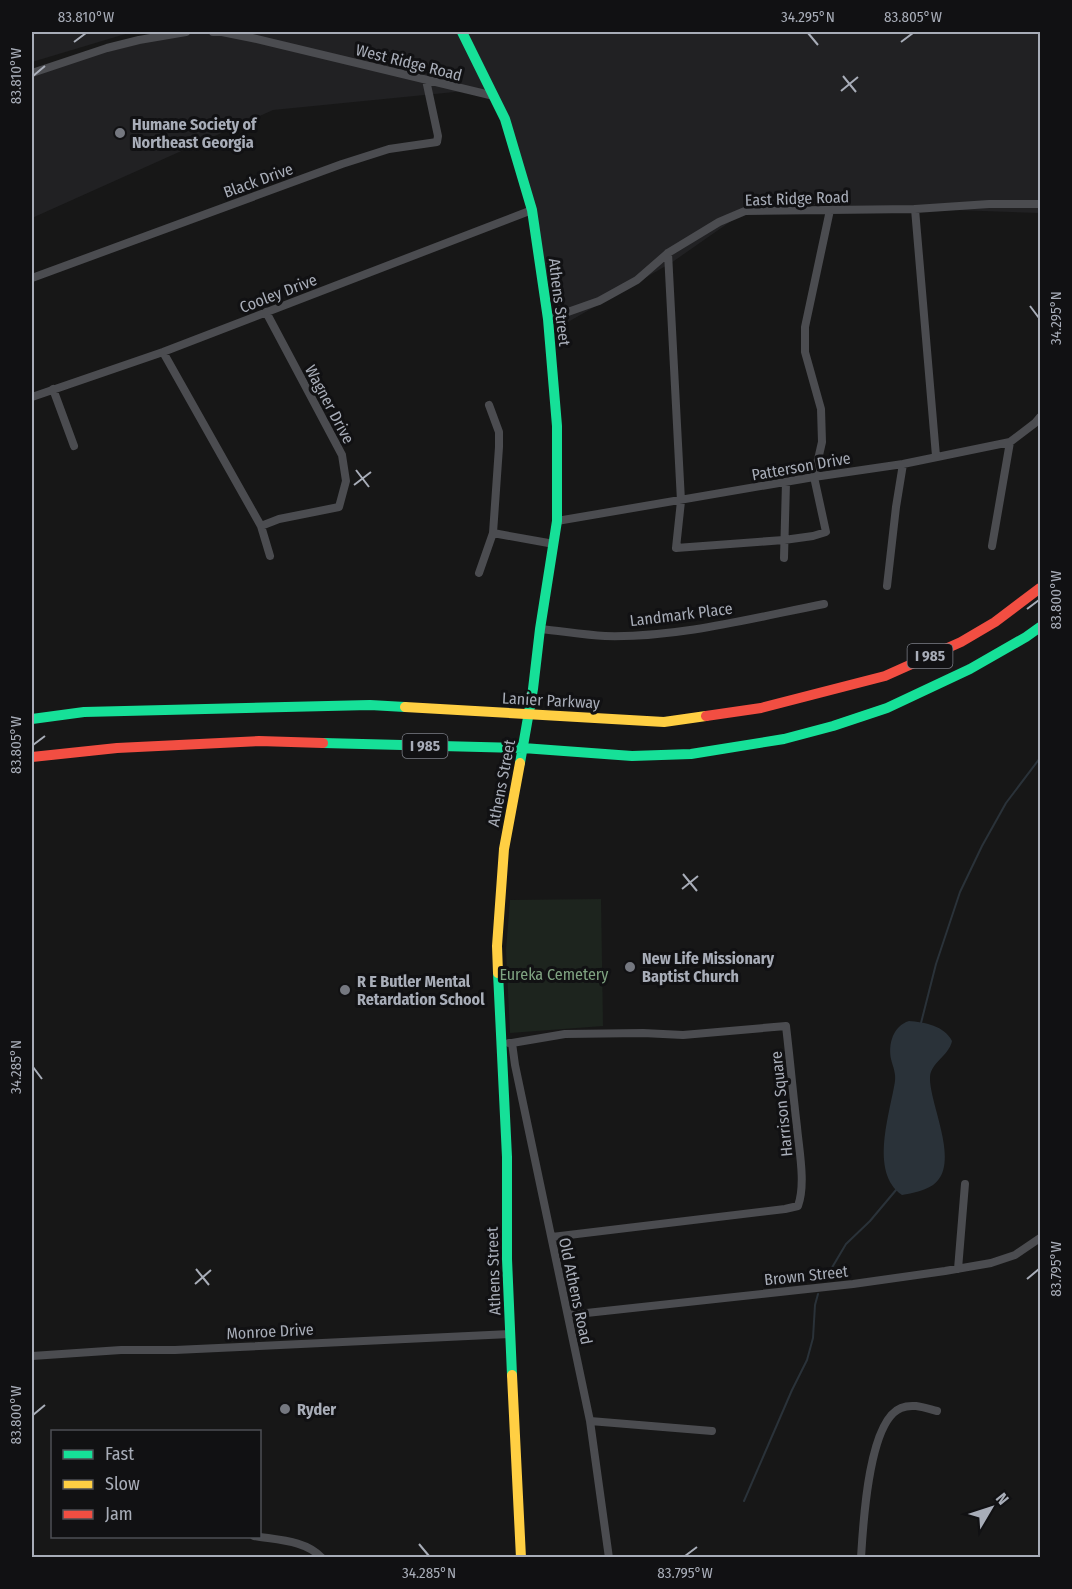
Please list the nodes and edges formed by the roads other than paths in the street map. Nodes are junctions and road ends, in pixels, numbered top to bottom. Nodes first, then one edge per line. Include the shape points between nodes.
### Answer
1 (186, 32) edge
2 (213, 32) edge
3 (462, 32) edge
4 (32, 73) edge
5 (426, 80) junction
6 (494, 96) junction
7 (1041, 204) edge
8 (915, 209) junction
9 (532, 210) junction
10 (830, 210) junction
11 (668, 253) junction
12 (32, 278) edge
13 (266, 312) junction
14 (548, 319) junction
15 (163, 351) junction
16 (53, 389) junction
17 (32, 398) edge
18 (489, 405) dead end
19 (1041, 417) edge
20 (1010, 442) junction
21 (74, 446) dead end
22 (936, 456) junction
23 (903, 464) junction
24 (814, 477) junction
25 (786, 482) junction
26 (681, 501) junction
27 (557, 521) junction
28 (261, 526) junction
29 (493, 533) junction
30 (784, 540) junction
31 (554, 544) junction
32 (992, 546) dead end
33 (270, 556) dead end
34 (784, 558) dead end
35 (479, 573) dead end
36 (887, 586) dead end
37 (1041, 588) edge
38 (824, 604) dead end
39 (1041, 627) edge
40 (540, 629) junction
41 (32, 719) edge
42 (32, 757) edge
43 (501, 1043) junction
44 (512, 1043) junction
45 (965, 1184) dead end
46 (552, 1237) junction
47 (1041, 1238) edge
48 (958, 1269) junction
49 (568, 1315) junction
50 (510, 1334) junction
51 (32, 1356) edge
52 (938, 1411) dead end
53 (590, 1421) junction
54 (712, 1431) dead end
55 (261, 1537) edge
56 (322, 1557) edge
57 (521, 1557) edge
58 (609, 1557) edge
59 (861, 1557) edge

1 - 4 street via 107,48
2 - 5 street, West Ridge Road
3 - 6 main road, Athens Street
5 - 6 street, West Ridge Road
5 - 12 street, Black Drive via 436,142 389,149 342,164
6 - 9 main road, Athens Street via 505,119
7 - 8 street, East Ridge Road
8 - 10 street, East Ridge Road
8 - 22 street
9 - 13 street, Cooley Drive
9 - 14 main road, Athens Street
10 - 11 street, East Ridge Road via 745,211
10 - 24 street via 805,327 805,352 821,409 822,442
11 - 14 street, East Ridge Road via 637,280 608,297
11 - 26 street
13 - 15 street, Cooley Drive
13 - 28 street, Wagner Drive via 342,454 346,481 339,507
14 - 27 main road, Athens Street via 557,426
15 - 16 street, Cooley Drive
15 - 28 street
16 - 17 street, Cooley Drive
16 - 21 street
18 - 29 street via 499,447
19 - 20 street, Patterson Drive
20 - 22 street, Patterson Drive
20 - 32 street
22 - 23 street, Patterson Drive
23 - 24 street, Patterson Drive
23 - 36 street
24 - 25 street, Patterson Drive
24 - 30 street via 826,532
25 - 26 street, Patterson Drive
25 - 30 street
26 - 27 street, Patterson Drive
26 - 30 street via 676,548
27 - 31 main road, Athens Street
28 - 33 street
29 - 31 street
29 - 35 street
30 - 34 street
31 - 40 main road, Athens Street
37 - 41 main road, Lanier Parkway / I 985 via 965,640 885,676 761,708 664,722 370,705 84,712
38 - 40 street, Landmark Place via 658,634 604,636
39 - 42 main road, I 985 via 970,669 887,708 784,739 692,754 633,756 523,748 260,741 117,748
40 - 43 main road, Athens Street via 504,849 497,946
43 - 44 street
43 - 50 main road, Athens Street
44 - 46 street, Old Athens Road
44 - 46 street, Harrison Square via 565,1034 683,1035 786,1026 800,1155 802,1188 798,1206
45 - 48 street
46 - 49 street, Old Athens Road
47 - 48 street, Brown Street via 1015,1255
48 - 49 street, Brown Street
49 - 53 street, Old Athens Road
50 - 51 street, Monroe Drive
50 - 57 main road, Athens Street
52 - 59 street via 914,1405 899,1408 887,1418 870,1474
53 - 54 street
53 - 58 street, Old Athens Road
55 - 56 street via 298,1544

